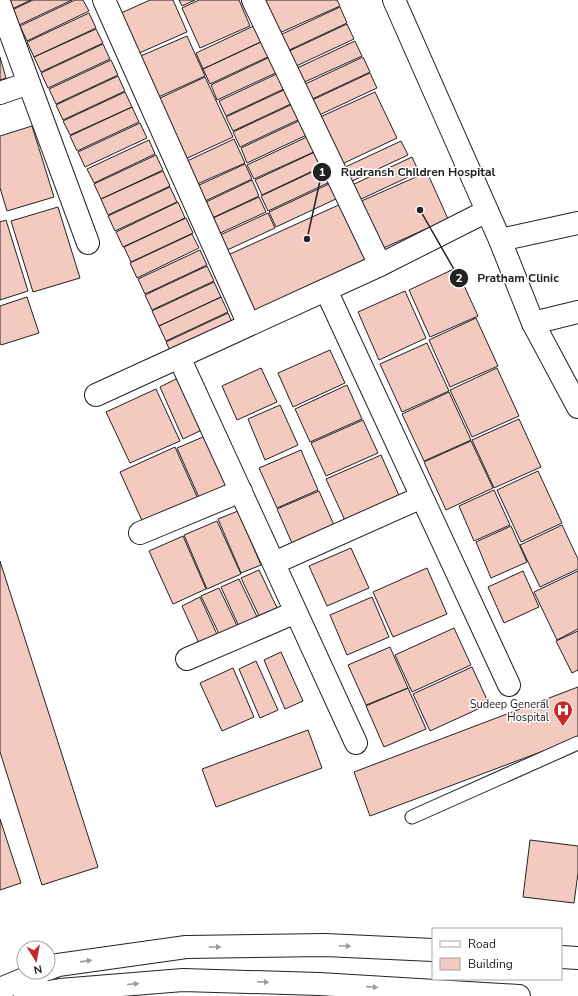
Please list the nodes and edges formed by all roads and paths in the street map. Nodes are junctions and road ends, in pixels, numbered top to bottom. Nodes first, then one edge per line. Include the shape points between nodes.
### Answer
1 (104, 0) edge
2 (253, 0) edge
3 (394, 0) edge
4 (0, 5) edge
5 (29, 83) junction
6 (0, 93) edge
7 (487, 210) junction
8 (578, 222) edge
9 (500, 240) junction
10 (88, 243) dead end
11 (380, 265) junction
12 (326, 290) junction
13 (578, 312) edge
14 (533, 323) junction
15 (249, 325) junction
16 (179, 357) junction
17 (96, 395) dead end
18 (578, 407) edge
19 (241, 491) junction
20 (422, 497) junction
21 (140, 533) dead end
22 (274, 563) junction
23 (296, 612) junction
24 (187, 659) dead end
25 (509, 685) dead end
26 (356, 743) dead end
27 (578, 743) edge
28 (412, 817) dead end
29 (432, 950) edge
30 (562, 957) edge
31 (578, 958) edge
32 (56, 966) edge
33 (22, 980) edge
34 (0, 989) edge
35 (25, 996) edge
36 (519, 996) edge

1 - 15 main road
2 - 11 main road
3 - 7 main road
4 - 5 main road
5 - 6 main road
5 - 10 main road
7 - 9 main road
7 - 11 main road
8 - 9 main road
9 - 14 main road
11 - 12 main road
12 - 15 main road
12 - 20 main road
13 - 14 main road
14 - 18 main road
15 - 16 main road
16 - 17 main road
16 - 19 main road
19 - 21 main road
19 - 22 main road
20 - 22 main road
20 - 25 main road
22 - 23 main road
23 - 24 main road
23 - 26 main road
27 - 28 lane
32 -> 29 main road via 186,947 325,944
30 - 31 main road
33 - 34 main road
35 -> 36 main road via 60,990 183,980 319,984

